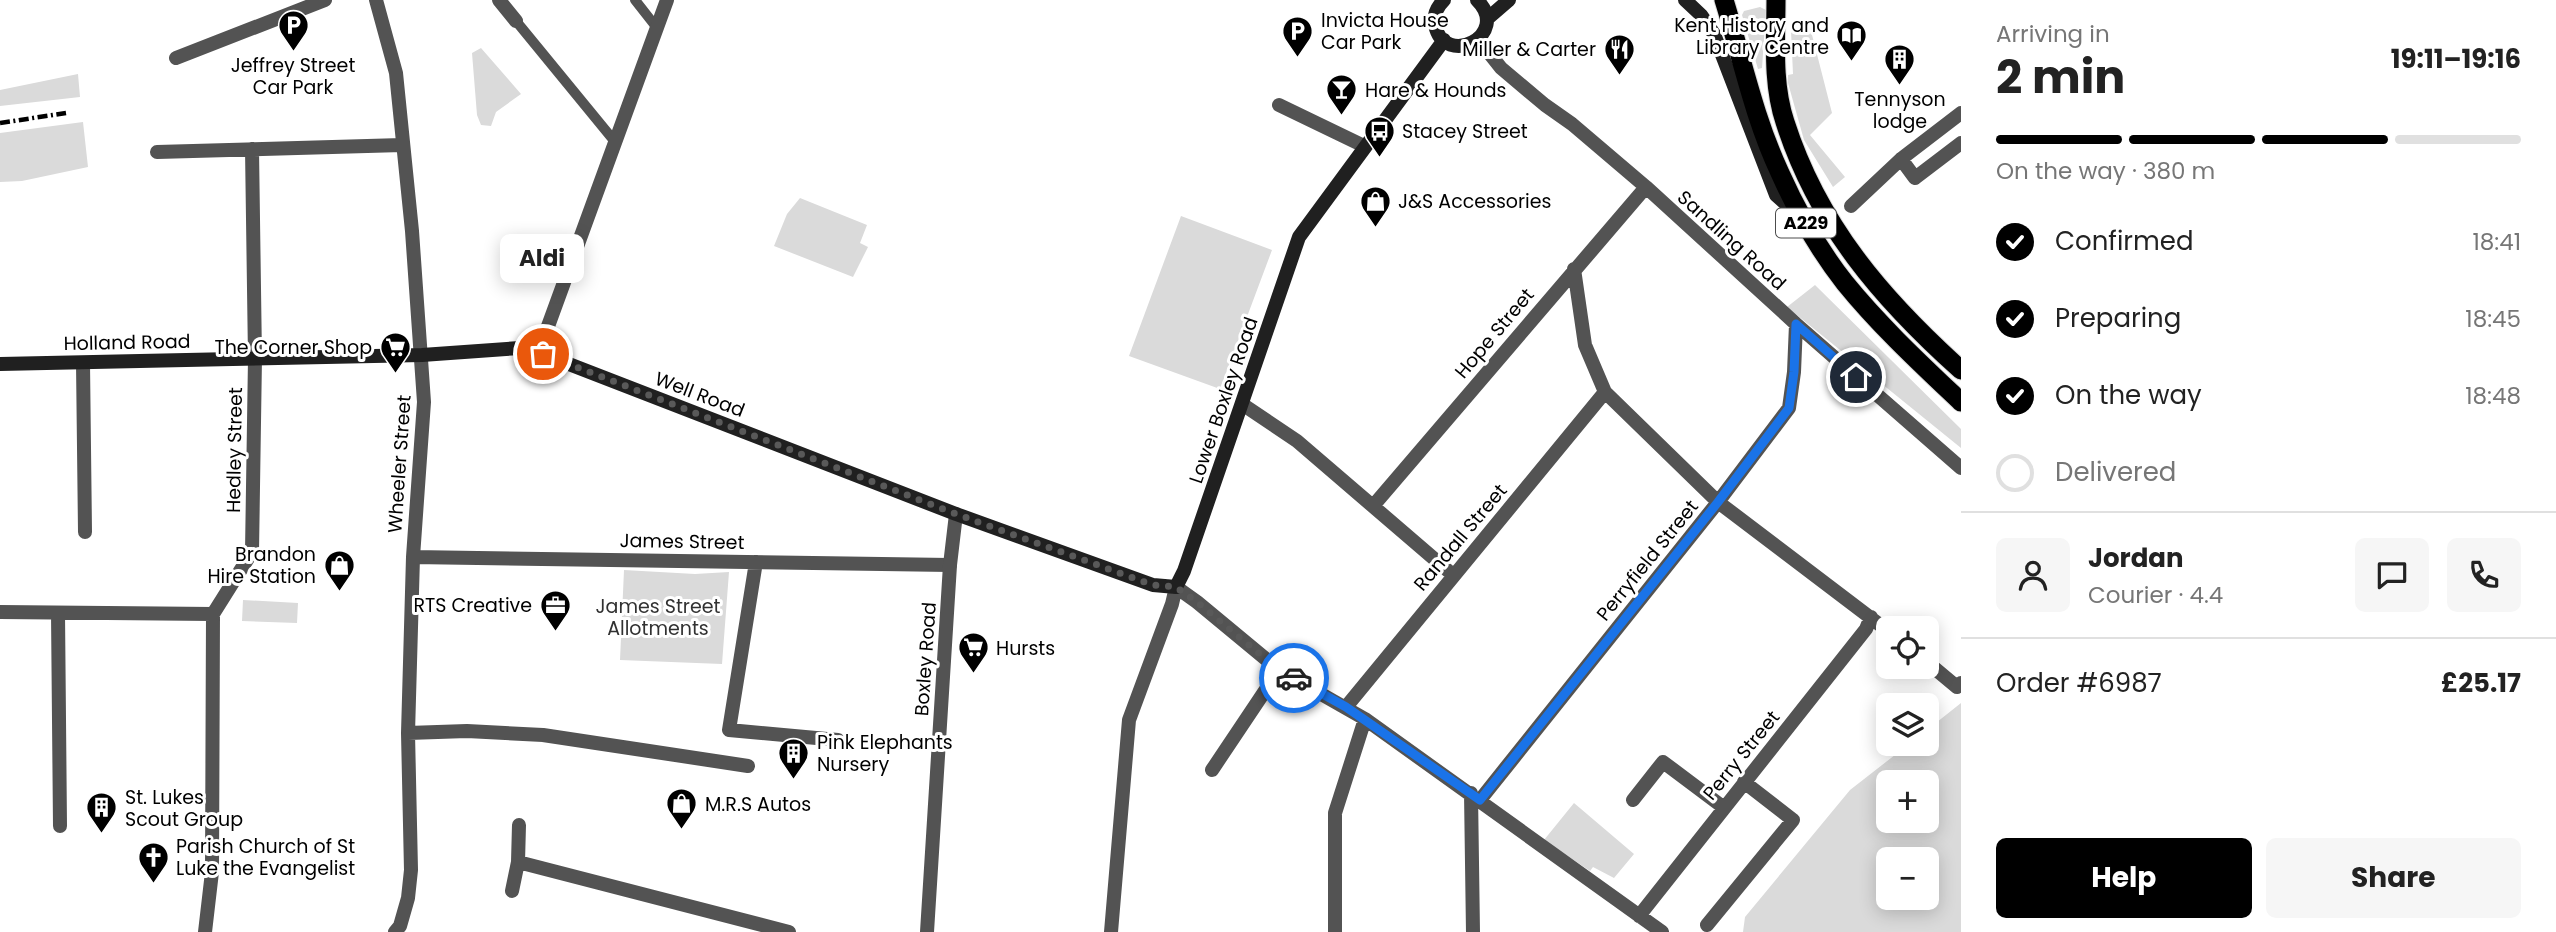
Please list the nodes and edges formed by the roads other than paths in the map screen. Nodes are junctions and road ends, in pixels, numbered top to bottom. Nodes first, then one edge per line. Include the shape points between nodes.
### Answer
1 (325, 0) edge
2 (376, 0) edge
3 (499, 0) edge
4 (635, 0) edge
5 (667, 0) edge
6 (1477, 0) edge
7 (1509, 0) edge
8 (1685, 0) edge
9 (1724, 0) edge
10 (1776, 0) edge
11 (1440, 1) edge
12 (1487, 19) junction
13 (516, 21) joint
14 (657, 28) junction
15 (1478, 39) junction
16 (1444, 40) junction
17 (176, 58) dead end
18 (1279, 105) dead end
19 (1961, 113) edge
20 (616, 143) junction
21 (1961, 143) edge
22 (402, 145) junction
23 (1364, 146) junction
24 (252, 149) junction
25 (157, 152) dead end
26 (1901, 159) junction
27 (1646, 187) junction
28 (1851, 206) dead end
29 (1806, 222) junction
30 (1574, 269) junction
31 (1796, 324) junction
32 (543, 354) junction
33 (422, 355) junction
34 (255, 358) junction
35 (83, 363) junction
36 (0, 364) edge
37 (1961, 370) edge
38 (1605, 392) junction
39 (1961, 402) edge
40 (1242, 404) junction
41 (1961, 468) edge
42 (1718, 502) junction
43 (1373, 506) junction
44 (956, 514) junction
45 (85, 532) dead end
46 (413, 556) junction
47 (756, 562) junction
48 (950, 565) junction
49 (1453, 575) junction
50 (1176, 587) junction
51 (0, 612) edge
52 (58, 613) junction
53 (213, 614) junction
54 (1871, 617) junction
55 (1876, 621) edge
56 (1279, 670) junction
57 (1939, 671) edge
58 (1959, 685) edge
59 (1346, 707) junction
60 (1365, 719) junction
61 (408, 733) junction
62 (838, 740) dead end
63 (748, 766) dead end
64 (1212, 770) dead end
65 (1744, 782) junction
66 (1475, 797) junction
67 (1633, 800) dead end
68 (1723, 807) junction
69 (60, 825) dead end
70 (519, 825) dead end
71 (519, 862) junction
72 (512, 891) dead end
73 (1639, 915) junction
74 (1707, 925) dead end
75 (205, 932) edge
76 (395, 932) edge
77 (789, 932) edge
78 (927, 932) edge
79 (1111, 932) edge
80 (1335, 932) edge
81 (1473, 932) edge
82 (1662, 932) edge

1 - 17 street
2 - 22 street, Wheeler Street via 396,73
3 - 13 street
4 - 14 street
5 - 14 street
6 - 12 main road
7 - 12 main road
8 - 29 main road via 1714,34 1776,195
9 - 29 highway, A229 via 1761,125
10 - 37 highway, A229 via 1782,107 1814,190 1871,280
11 - 16 main road via 1435,26
12 - 15 main road
13 - 20 street
14 - 20 street
15 - 16 main road via 1458,46
15 - 27 street, Sandling Road via 1501,68
16 - 23 main road, Lower Boxley Road
18 - 23 street
19 - 26 street
20 - 32 street via 547,330
21 - 26 street via 1915,178
22 - 24 street
22 - 33 street, Wheeler Street
23 - 40 main road, Lower Boxley Road via 1299,237
24 - 25 street
24 - 34 street, Hedley Street
26 - 28 street
27 - 30 street, Hope Street
27 - 31 street, Sandling Road
29 - 39 highway, A229 via 1845,283
30 - 38 street via 1585,345
30 - 43 street, Hope Street
31 - 41 street, Sandling Road
31 - 42 street, Perryfield Street via 1789,408
32 - 33 main road, Well Road via 520,348
32 - 44 main road, Well Road
33 - 34 main road, Holland Road
33 - 46 street, Wheeler Street via 424,402
34 - 35 main road, Holland Road
34 - 53 street, Hedley Street via 252,552
35 - 36 main road, Holland Road
35 - 45 street
38 - 42 street
38 - 49 street, Randall Street
40 - 43 street via 1297,441
40 - 50 main road, Lower Boxley Road
42 - 54 street
42 - 66 street, Perryfield Street
43 - 49 street
44 - 48 street, Boxley Road
44 - 50 main road via 1153,585
46 - 47 street, James Street
46 - 61 street, Wheeler Street
47 - 48 street, James Street
47 - 62 street via 729,730
48 - 78 street, Boxley Road
49 - 59 street, Randall Street
50 - 56 street
50 - 79 street via 1129,720
51 - 52 street
52 - 53 street
52 - 69 street
53 - 75 street via 212,872
54 - 55 street
54 - 65 street, Perry Street
56 - 59 street
56 - 64 street
57 - 58 street
59 - 60 street
60 - 66 street
60 - 80 street via 1335,813
61 - 63 street via 543,735
61 - 76 street, Wheeler Street via 411,870 408,898
65 - 68 street, Perry Street
65 - 74 street via 1793,820
66 - 73 street
66 - 81 street
67 - 68 street via 1663,762
68 - 73 street, Perry Street
70 - 71 street
71 - 72 street
71 - 77 street
73 - 82 street

